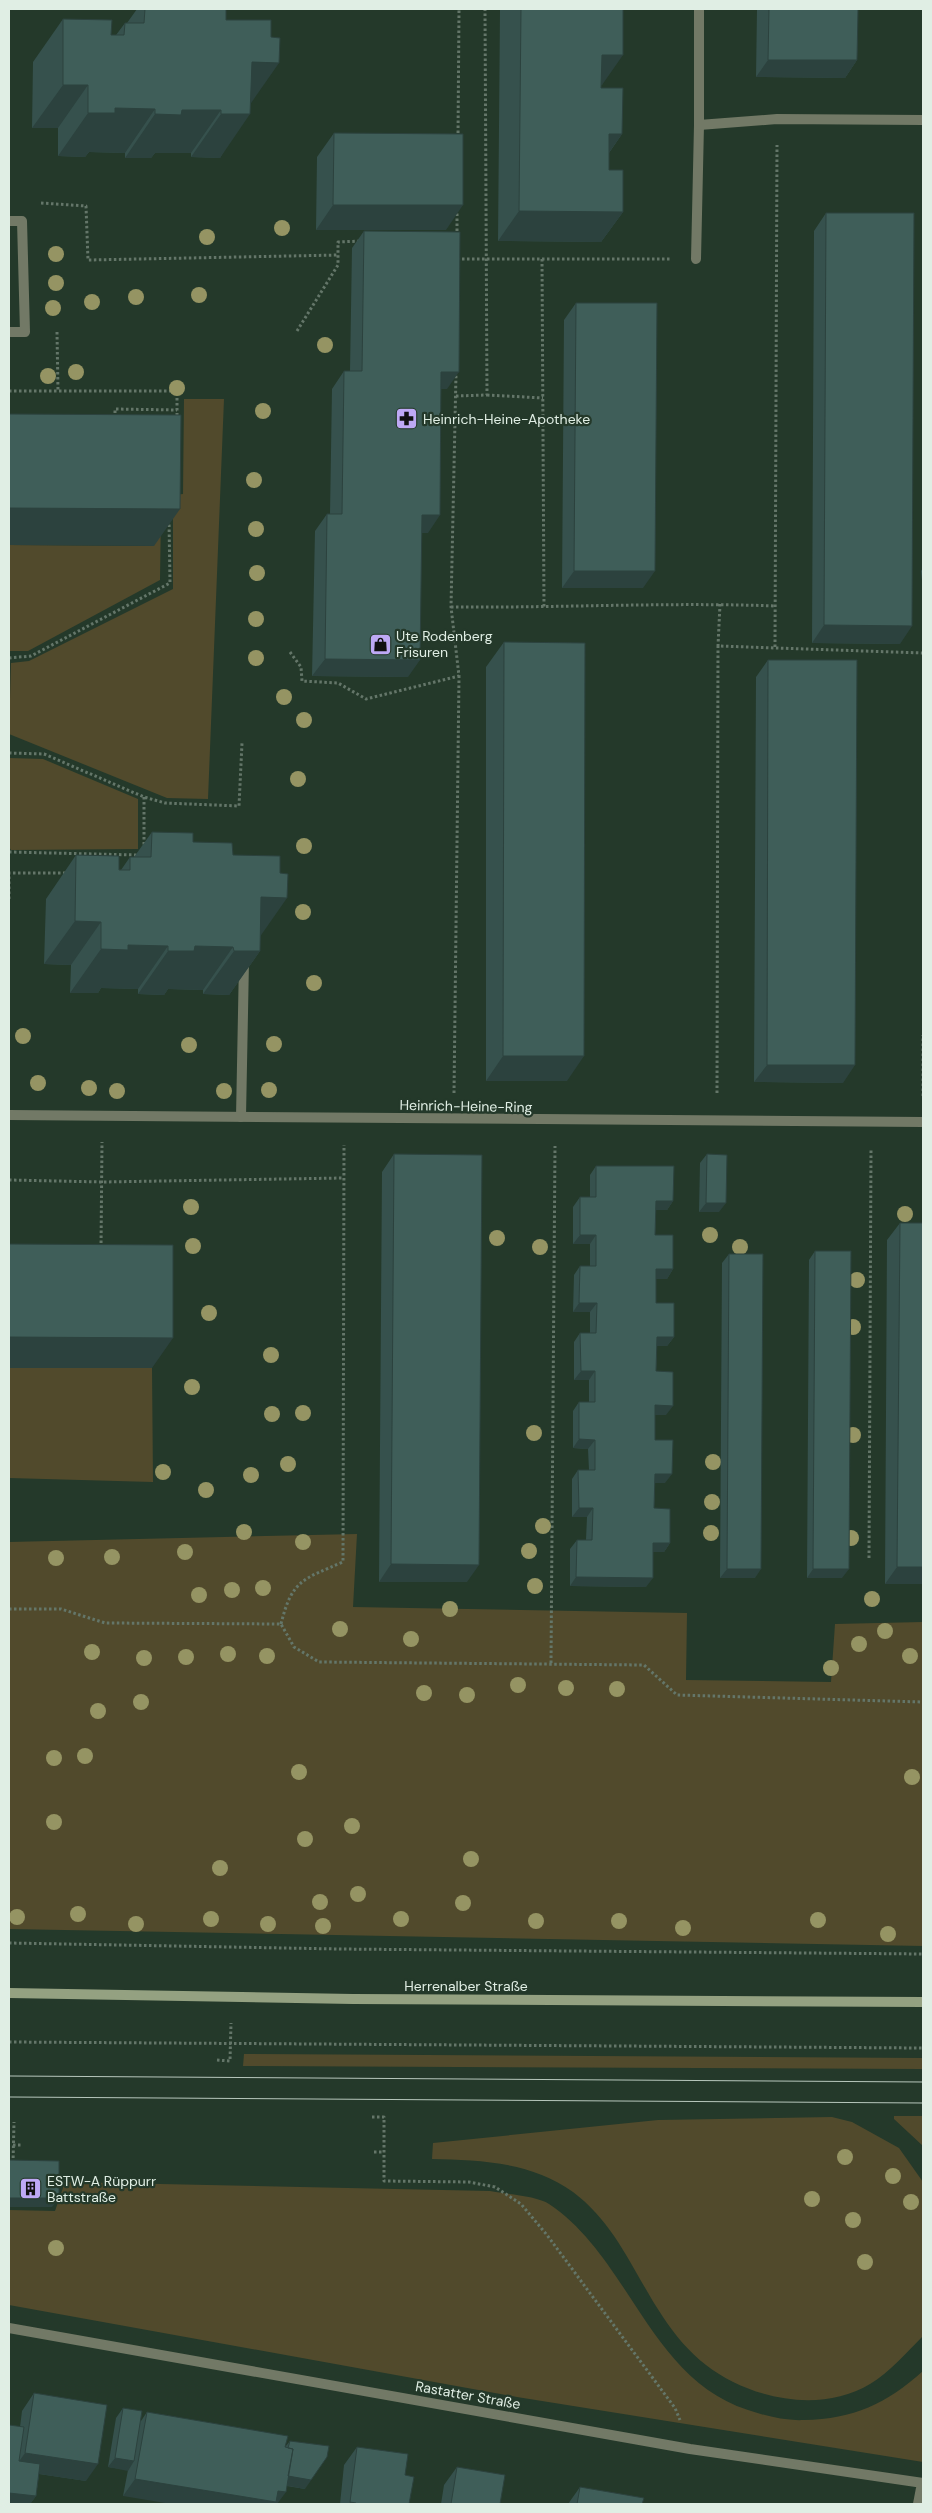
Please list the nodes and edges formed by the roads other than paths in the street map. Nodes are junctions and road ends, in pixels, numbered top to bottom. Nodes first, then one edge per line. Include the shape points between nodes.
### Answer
1 (700, 9) edge
2 (923, 120) edge
3 (699, 125) junction
4 (9, 221) edge
5 (696, 259) road end
6 (9, 332) edge
7 (244, 954) edge
8 (9, 1116) edge
9 (241, 1117) junction
10 (923, 1122) edge
11 (9, 1993) edge
12 (923, 2002) edge
13 (9, 2328) edge
14 (923, 2483) edge
15 (918, 2504) edge

1 - 3 street
2 - 3 street via 777,119
3 - 5 street
4 - 6 street via 22,221 25,332
7 - 9 street
8 - 9 street, Heinrich-Heine-Ring
9 - 10 street, Heinrich-Heine-Ring
11 - 12 main road, Herrenalber Straße via 232,1998
13 - 14 street, Rastatter Straße via 690,2449
14 - 15 street

